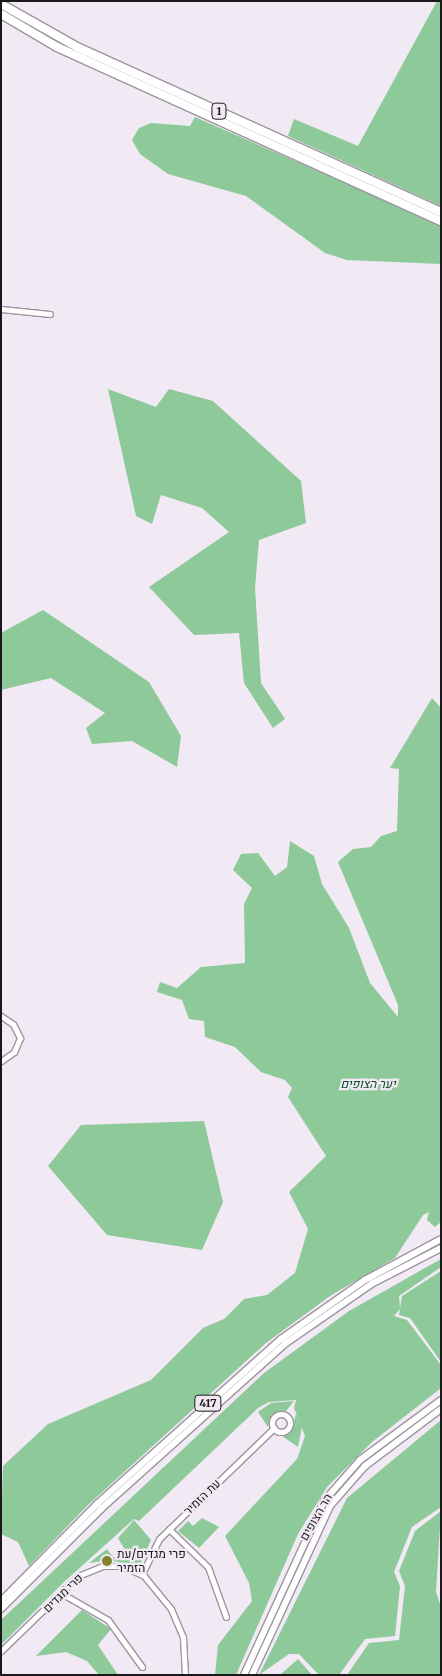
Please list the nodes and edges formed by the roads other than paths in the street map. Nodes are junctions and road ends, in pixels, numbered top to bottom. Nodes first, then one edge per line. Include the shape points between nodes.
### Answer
1 (1, 4) edge
2 (1, 14) edge
3 (441, 212) edge
4 (441, 221) edge
5 (1, 309) edge
6 (50, 314) dead end
7 (1, 1016) edge
8 (1, 1061) edge
9 (441, 1239) edge
10 (441, 1248) edge
11 (441, 1400) edge
12 (441, 1409) edge
13 (274, 1428) dead end
14 (169, 1529) junction
15 (142, 1574) junction
16 (61, 1593) junction
17 (1, 1601) edge
18 (1, 1609) edge
19 (226, 1617) dead end
20 (1, 1651) edge
21 (142, 1667) dead end
22 (185, 1675) edge
23 (244, 1675) edge
24 (252, 1675) edge

1 - 3 highway, 1 via 77,48
2 - 4 highway, 1 via 57,47
5 - 6 street
7 - 8 street via 13,1024 20,1038 14,1052
9 - 17 main road, 417 via 365,1280 281,1339 97,1504
10 - 18 main road, 417 via 373,1283 286,1343 102,1508
11 - 23 main road, הר הצופים via 360,1460 324,1501
12 - 24 main road, הר הצופים via 365,1466 334,1501 318,1526
13 - 14 street, עת הזמיר
14 - 15 street, עת הזמיר via 152,1549
14 - 19 street via 208,1567
15 - 16 street, פרי מגדים via 122,1566 103,1566 86,1571
15 - 22 street, פרי מגדים via 161,1594 180,1627
16 - 20 street, פרי מגדים
16 - 21 street via 108,1620

